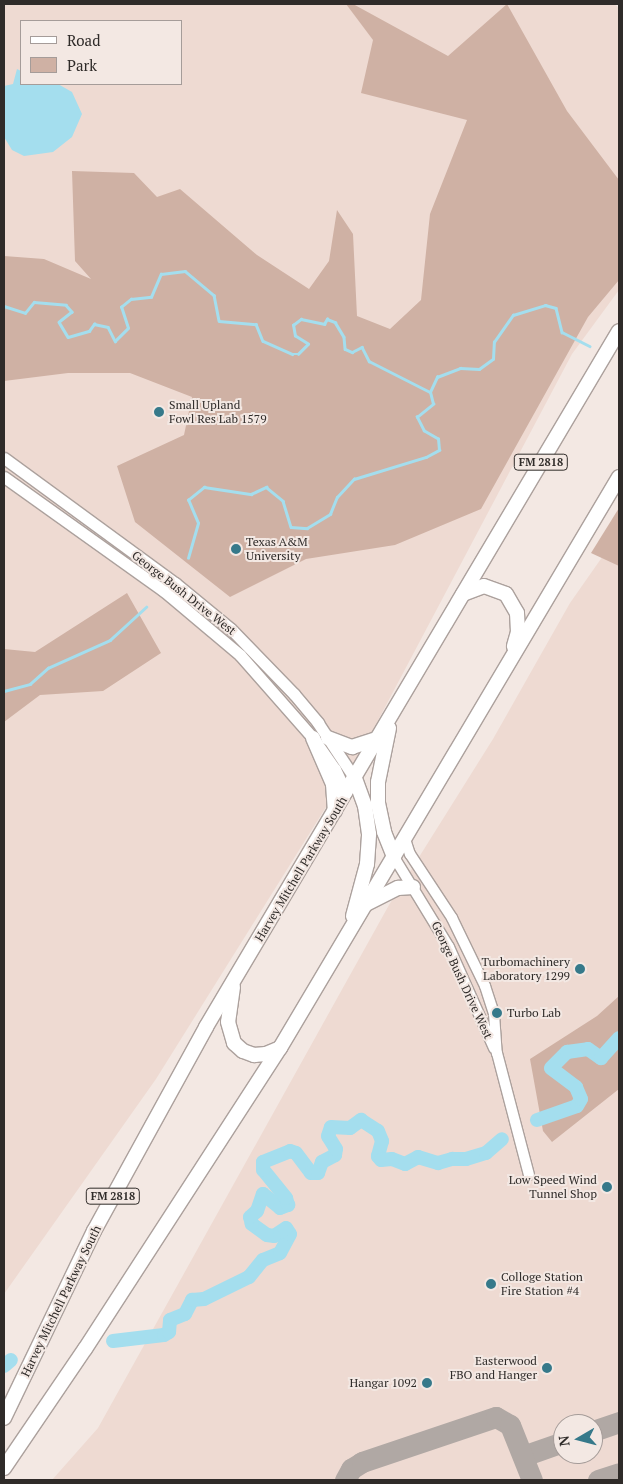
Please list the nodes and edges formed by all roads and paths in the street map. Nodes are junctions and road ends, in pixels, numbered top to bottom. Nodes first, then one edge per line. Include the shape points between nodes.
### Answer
1 (619, 331) edge
2 (4, 458) edge
3 (4, 477) edge
4 (619, 477) edge
5 (463, 594) junction
6 (509, 662) junction
7 (392, 715) junction
8 (313, 738) junction
9 (328, 738) junction
10 (377, 740) junction
11 (354, 779) junction
12 (346, 793) junction
13 (335, 812) junction
14 (405, 839) junction
15 (394, 857) junction
16 (413, 888) junction
17 (366, 905) junction
18 (350, 932) junction
19 (234, 981) junction
20 (280, 1048) junction
21 (497, 1053) junction
22 (529, 1174) dead end
23 (4, 1418) edge
24 (4, 1468) edge

1 - 5 highway, Harvey Mitchell Parkway South / FM 2818
2 - 9 main road, George Bush Drive West via 175,583 231,629 283,681
3 - 8 main road, George Bush Drive West via 207,625 259,674
4 - 6 highway
5 - 6 highway via 474,588 490,586 506,594 513,603 518,632
5 - 7 highway, Harvey Mitchell Parkway South / FM 2818
6 - 14 highway
7 - 10 highway, Harvey Mitchell Parkway South / FM 2818
7 - 15 highway via 378,782 380,818
8 - 12 main road, George Bush Drive West
8 - 13 highway via 333,784
9 - 10 highway via 352,747
9 - 11 main road, George Bush Drive West
10 - 11 highway, Harvey Mitchell Parkway South / FM 2818
11 - 12 highway, Harvey Mitchell Parkway South / FM 2818
11 - 18 highway via 365,806 369,834 367,864
12 - 13 highway, Harvey Mitchell Parkway South / FM 2818
13 - 19 highway, Harvey Mitchell Parkway South / FM 2818
14 - 15 highway
14 - 21 street, George Bush Drive West via 410,854 452,918 485,986 494,1014
15 - 16 street, George Bush Drive West
15 - 17 highway
16 - 17 highway via 398,888
16 - 21 street, George Bush Drive West via 449,947
17 - 18 highway
18 - 20 highway
19 - 20 highway via 228,1022 234,1043 243,1052 254,1055
19 - 23 highway, Harvey Mitchell Parkway South / FM 2818 via 94,1231
20 - 24 highway via 80,1357
21 - 22 street, George Bush Drive West

